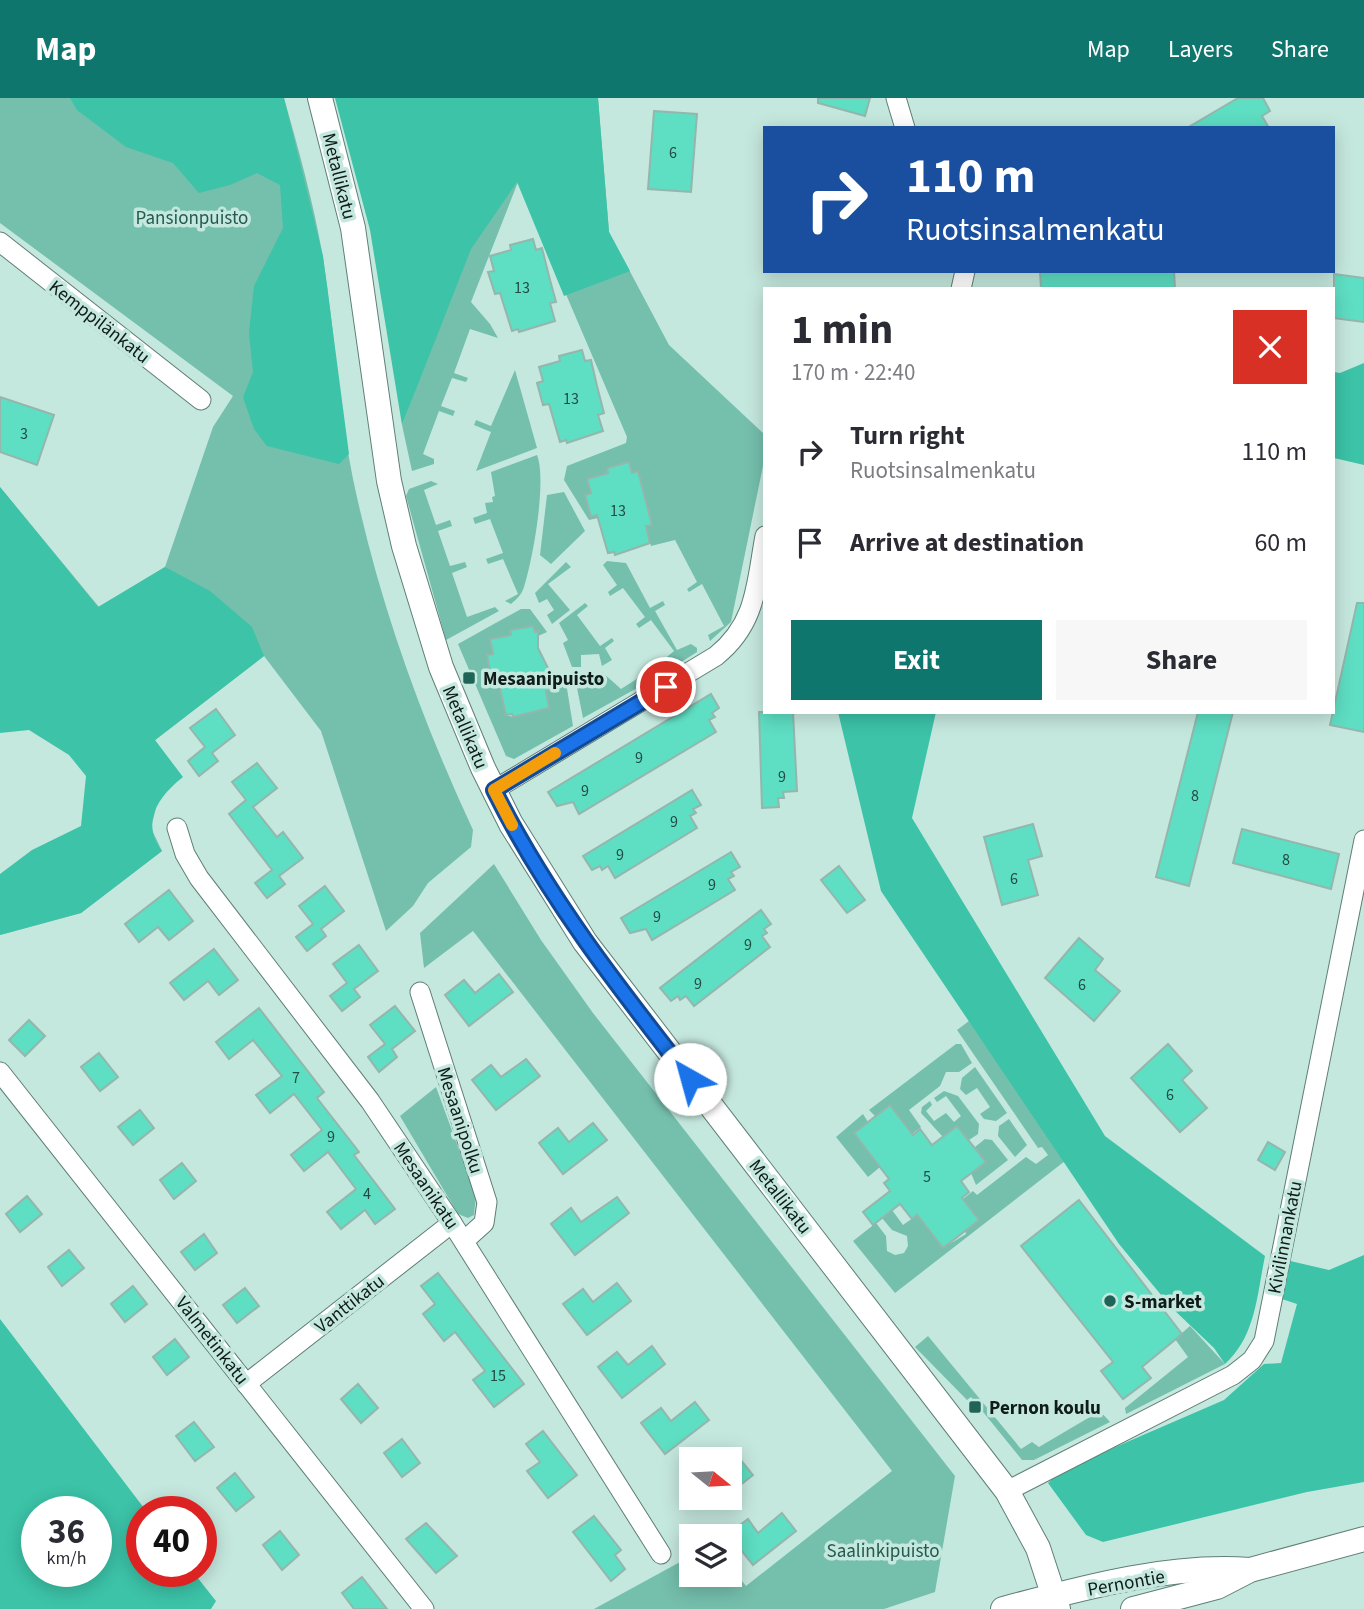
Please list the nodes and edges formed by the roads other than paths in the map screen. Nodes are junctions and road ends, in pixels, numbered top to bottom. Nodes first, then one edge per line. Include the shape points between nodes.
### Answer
1 (320, 98) edge
2 (895, 98) edge
3 (904, 126) edge
4 (0, 242) edge
5 (201, 400) dead end
6 (763, 546) edge
7 (494, 790) junction
8 (177, 828) dead end
9 (1364, 840) edge
10 (420, 992) dead end
11 (0, 1072) edge
12 (452, 1223) junction
13 (464, 1241) junction
14 (246, 1384) junction
15 (1007, 1490) junction
16 (1364, 1539) edge
17 (661, 1554) dead end
18 (1250, 1570) junction
19 (1056, 1602) edge
20 (424, 1609) edge
21 (1003, 1609) edge
22 (1133, 1609) edge

1 - 7 street, Metallikatu via 353,228 389,481 404,546 441,667
2 - 3 street
4 - 5 street, Kemppilänkatu
6 - 7 street via 750,614 731,644
7 - 15 street, Metallikatu via 585,942
8 - 12 street, Mesaanikatu via 185,855 199,878 370,1101
9 - 15 street, Kivilinnankatu via 1264,1340 1252,1360 1233,1374
10 - 13 street, Mesaanipolku via 487,1202 484,1223
11 - 14 street, Valmetinkatu
12 - 13 street, Mesaanikatu
12 - 14 street, Vanttikatu
13 - 17 street, Mesaanikatu
14 - 20 street, Valmetinkatu
15 - 19 street, Metallikatu via 1038,1548
16 - 18 street, Pernontie
18 - 19 street, Pernontie via 1219,1567 1108,1584
18 - 22 street, Pernontie via 1217,1587
19 - 21 street, Pernontie

